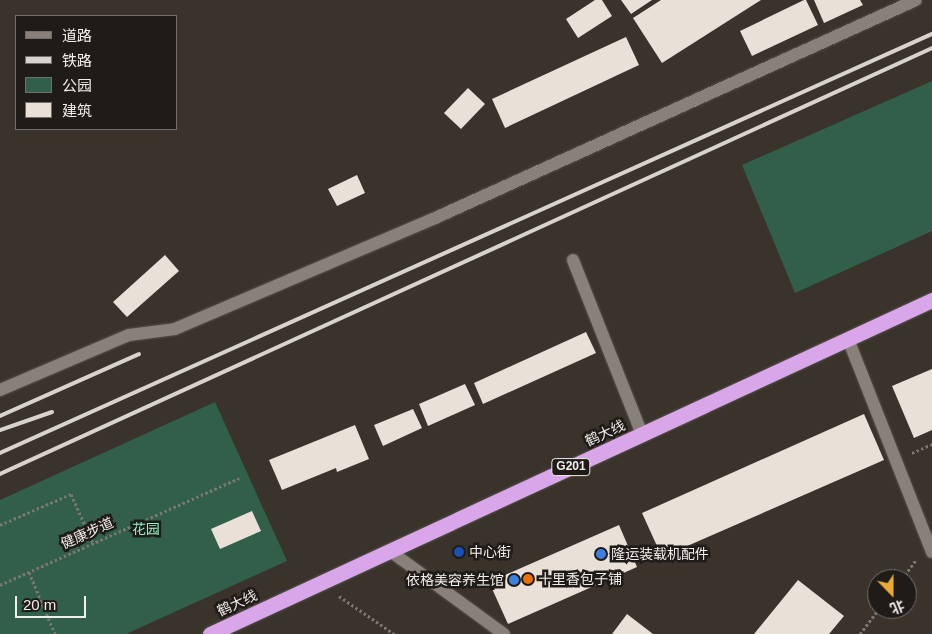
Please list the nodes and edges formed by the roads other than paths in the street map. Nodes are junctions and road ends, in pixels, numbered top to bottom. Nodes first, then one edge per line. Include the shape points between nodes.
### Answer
1 (916, 0) edge
2 (573, 260) dead end
3 (932, 300) edge
4 (848, 339) junction
5 (0, 390) edge
6 (642, 434) junction
7 (390, 551) junction
8 (932, 552) edge
9 (210, 634) edge
10 (504, 634) edge

1 - 5 street via 433,219 184,326 129,335
2 - 6 street
3 - 4 highway, 鹤大线 / G201
4 - 6 highway, 鹤大线 / G201
4 - 8 street
6 - 7 highway, 鹤大线 / G201
7 - 9 highway, 鹤大线 / G201
7 - 10 street

